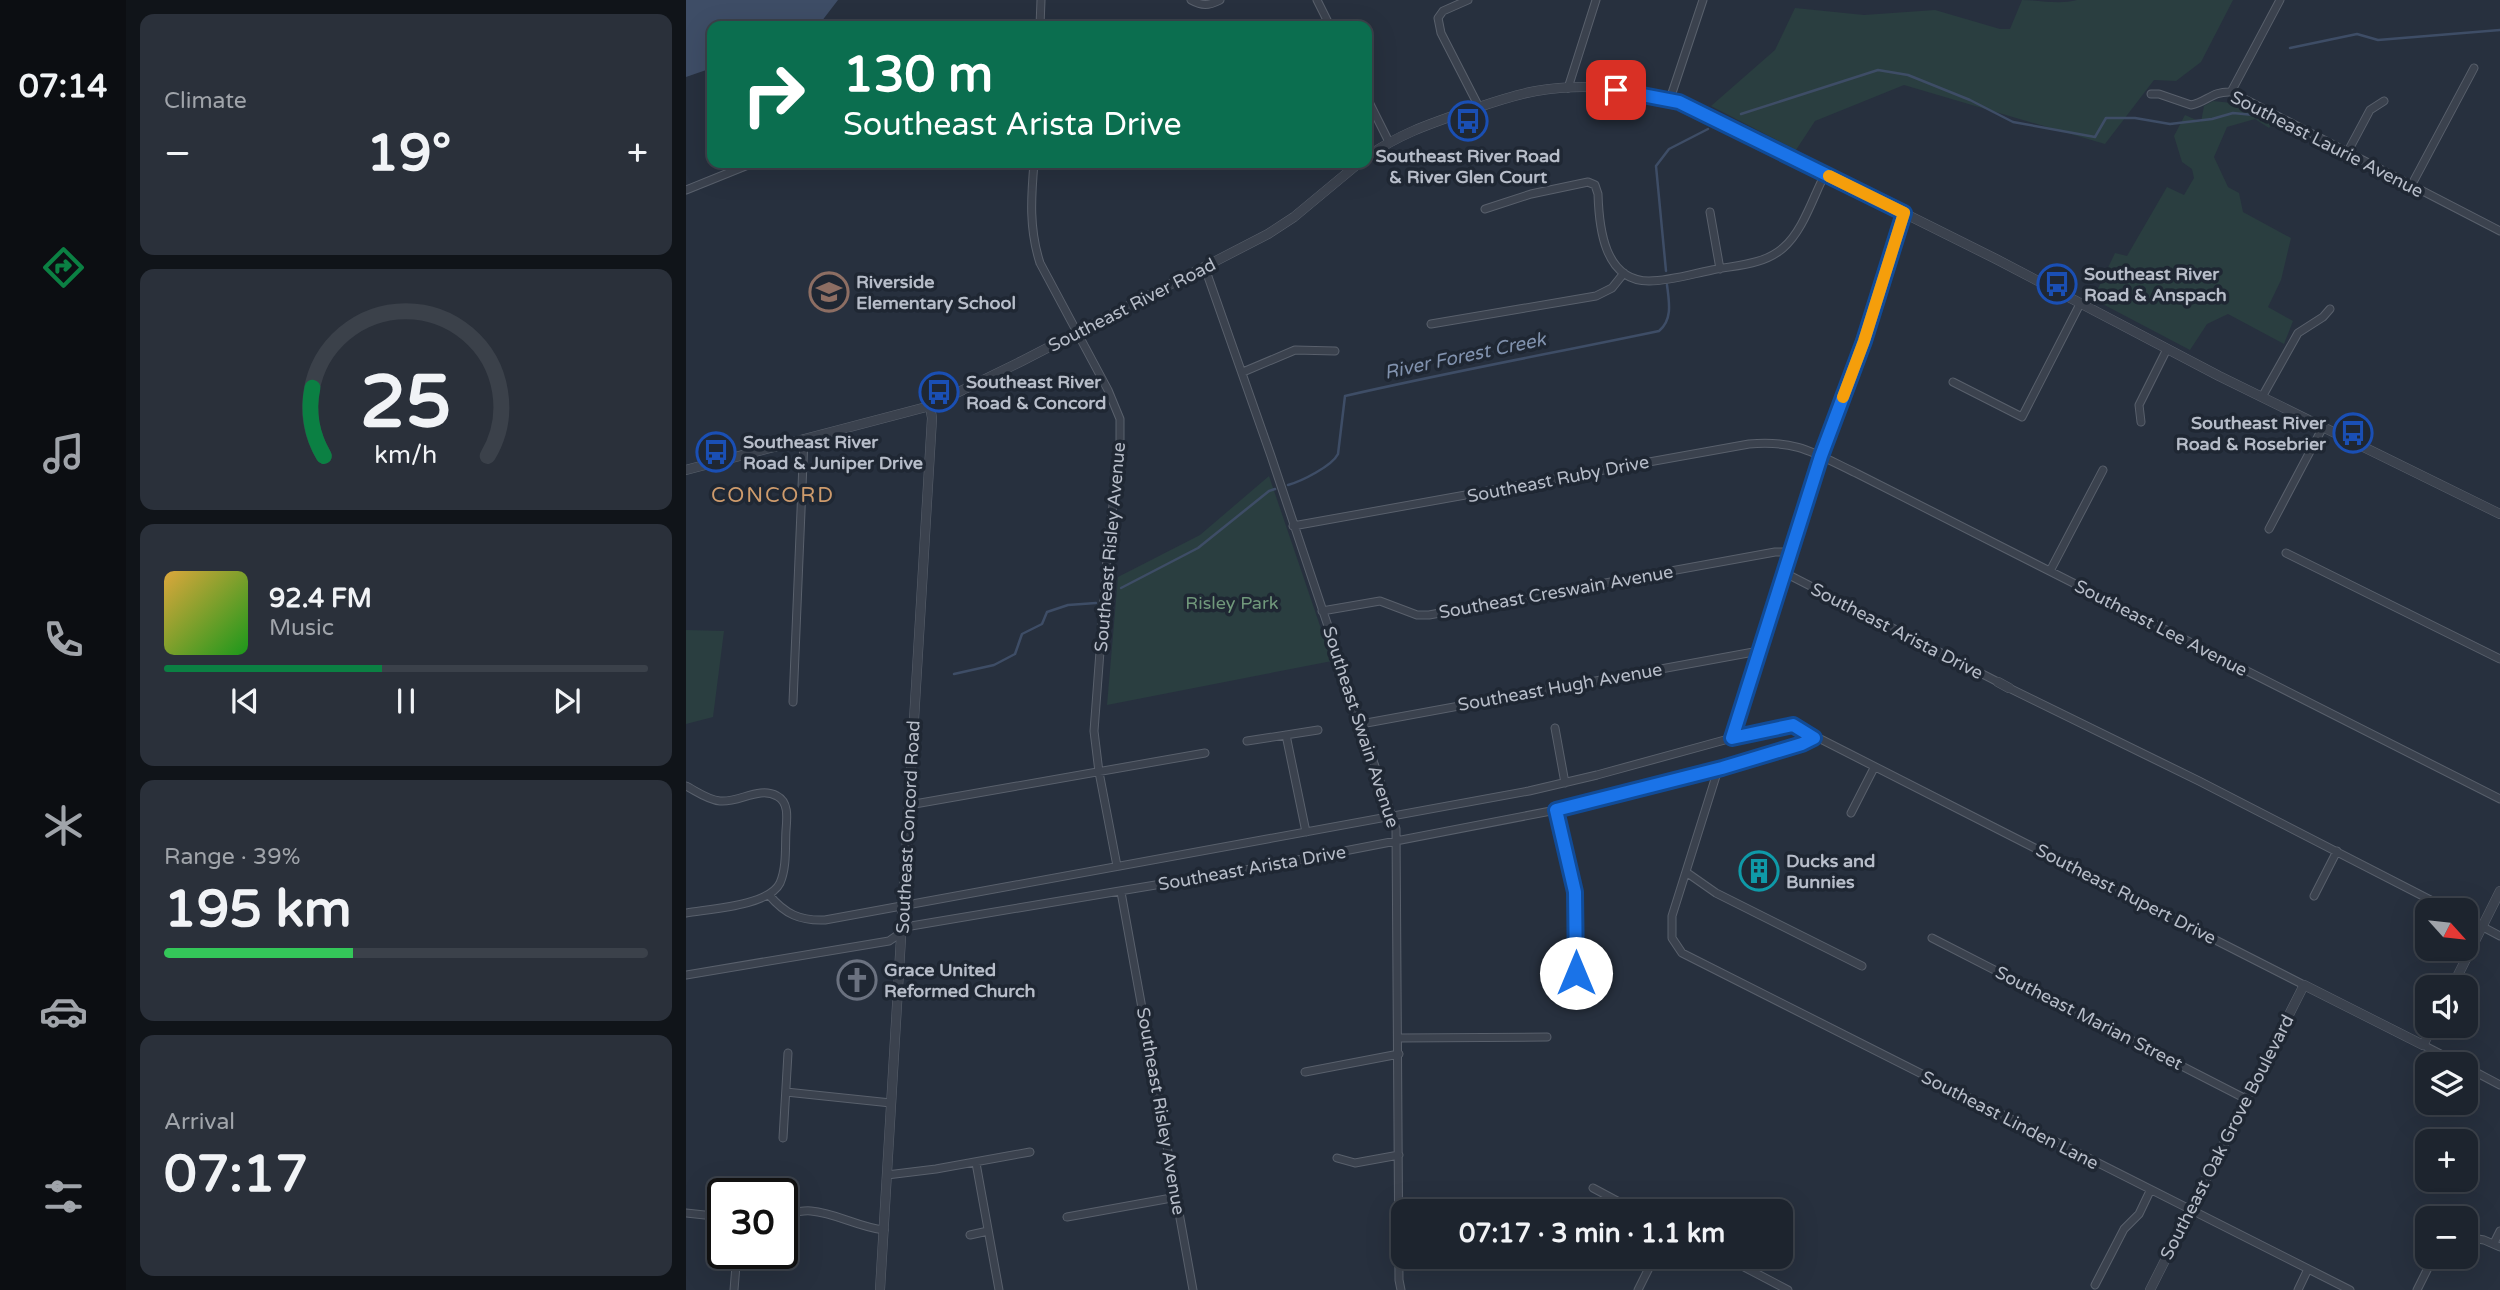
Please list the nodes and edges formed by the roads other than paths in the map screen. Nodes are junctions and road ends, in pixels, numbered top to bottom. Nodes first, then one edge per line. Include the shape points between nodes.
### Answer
1 (1041, 0) edge
2 (1191, 0) edge
3 (1220, 0) edge
4 (1317, 0) edge
5 (1468, 0) edge
6 (1596, 0) edge
7 (1703, 0) edge
8 (2280, 0) edge
9 (1040, 21) edge
10 (1328, 21) edge
11 (2474, 68) dead end
12 (1569, 88) junction
13 (2231, 92) junction
14 (2151, 94) dead end
15 (1670, 99) junction
16 (2384, 101) dead end
17 (1479, 107) junction
18 (1372, 108) edge
19 (1389, 142) junction
20 (1372, 153) edge
21 (2347, 153) junction
22 (741, 168) edge
23 (1034, 168) edge
24 (1353, 168) edge
25 (1825, 174) junction
26 (2411, 186) junction
27 (686, 190) edge
28 (1485, 209) dead end
29 (1710, 212) dead end
30 (1904, 213) junction
31 (2500, 231) edge
32 (1205, 268) junction
33 (1720, 269) junction
34 (1624, 273) junction
35 (2080, 304) junction
36 (2330, 309) dead end
37 (1431, 324) dead end
38 (1078, 333) junction
39 (2167, 349) junction
40 (1335, 351) dead end
41 (1242, 372) junction
42 (1953, 382) dead end
43 (2262, 397) junction
44 (930, 406) junction
45 (2141, 422) dead end
46 (2323, 427) junction
47 (804, 439) junction
48 (1821, 456) junction
49 (686, 470) edge
50 (2103, 470) dead end
51 (2500, 514) edge
52 (1293, 526) junction
53 (2269, 529) dead end
54 (1791, 552) junction
55 (2286, 553) dead end
56 (2050, 571) junction
57 (1785, 573) junction
58 (1322, 611) junction
59 (1759, 651) junction
60 (2500, 659) edge
61 (1998, 682) joint
62 (2009, 688) joint
63 (793, 702) dead end
64 (1361, 724) junction
65 (1793, 725) joint
66 (1555, 728) dead end
67 (1318, 730) dead end
68 (1286, 736) junction
69 (1732, 738) junction
70 (1814, 738) junction
71 (1247, 741) dead end
72 (1205, 753) dead end
73 (1874, 768) junction
74 (1714, 769) junction
75 (1099, 772) junction
76 (1565, 783) junction
77 (686, 786) edge
78 (2500, 799) edge
79 (909, 805) junction
80 (1556, 810) junction
81 (1851, 813) dead end
82 (1394, 816) junction
83 (1306, 832) junction
84 (1397, 841) junction
85 (2337, 851) junction
86 (1117, 866) junction
87 (1685, 872) junction
88 (1121, 891) junction
89 (2500, 891) edge
90 (769, 895) junction
91 (2314, 896) dead end
92 (2427, 898) edge
93 (903, 905) junction
94 (686, 913) edge
95 (2478, 925) edge
96 (2482, 927) junction
97 (901, 933) junction
98 (2500, 936) edge
99 (1932, 938) dead end
100 (1862, 966) dead end
101 (1576, 973) dead end
102 (686, 975) edge
103 (2458, 975) edge
104 (2304, 985) junction
105 (1547, 1037) dead end
106 (1399, 1038) junction
107 (2427, 1038) edge
108 (2423, 1045) junction
109 (2437, 1052) edge
110 (788, 1053) dead end
111 (1399, 1054) junction
112 (1305, 1072) dead end
113 (2478, 1073) edge
114 (2500, 1085) edge
115 (786, 1092) junction
116 (2246, 1099) junction
117 (891, 1103) junction
118 (783, 1138) dead end
119 (1030, 1152) dead end
120 (1399, 1155) junction
121 (1337, 1158) dead end
122 (976, 1163) junction
123 (887, 1175) junction
124 (1593, 1188) dead end
125 (2150, 1191) junction
126 (1177, 1197) junction
127 (1400, 1199) edge
128 (1614, 1199) edge
129 (2190, 1211) junction
130 (686, 1213) edge
131 (798, 1213) edge
132 (707, 1215) edge
133 (1067, 1217) dead end
134 (884, 1230) junction
135 (988, 1231) junction
136 (2500, 1231) edge
137 (971, 1234) dead end
138 (2478, 1240) edge
139 (2497, 1245) edge
140 (735, 1269) edge
141 (1399, 1269) edge
142 (1649, 1269) edge
143 (1748, 1269) edge
144 (2308, 1269) junction
145 (2428, 1269) edge
146 (2095, 1285) dead end
147 (733, 1290) edge
148 (880, 1290) edge
149 (999, 1290) edge
150 (1193, 1290) edge
151 (1401, 1290) edge
152 (1639, 1290) edge
153 (1788, 1290) edge
154 (2150, 1290) edge
155 (2298, 1290) edge
156 (2350, 1290) edge
157 (2417, 1290) edge

1 - 9 street
2 - 3 street via 1201,5
4 - 10 street
5 - 17 street via 1438,18 1441,33
6 - 12 street
7 - 15 street
8 - 13 street
11 - 26 street
12 - 15 street
12 - 17 street via 1534,91
13 - 14 street, Southeast Laurie Avenue via 2221,91 2191,105
13 - 21 street, Southeast Laurie Avenue
15 - 25 street
16 - 21 street via 2370,110
17 - 19 street
18 - 19 street
19 - 20 street
21 - 26 street, Southeast Laurie Avenue
22 - 27 street
23 - 38 street, Southeast Risley Avenue via 1030,209 1035,247
24 - 32 street, Southeast River Road via 1282,225
25 - 30 street
25 - 33 street via 1783,248 1760,261
26 - 31 street, Southeast Laurie Avenue
28 - 34 street via 1578,183 1595,185 1606,248
29 - 33 street
30 - 35 street
30 - 48 street via 1864,341
32 - 38 street, Southeast River Road
32 - 41 street, Southeast Swain Avenue
33 - 34 street via 1651,281
34 - 37 street via 1612,288 1596,296
35 - 39 street
35 - 42 street via 2022,417
36 - 43 street via 2298,333
38 - 44 street, Southeast River Road
38 - 75 street, Southeast Risley Avenue via 1120,419 1095,705
39 - 43 street
39 - 45 street via 2138,405
40 - 41 street via 1295,351
41 - 52 street, Southeast Swain Avenue
43 - 46 street
44 - 47 street, Southeast River Road
44 - 79 street, Southeast Concord Road
46 - 51 street
46 - 53 street
47 - 49 street, Southeast River Road
47 - 63 street
48 - 52 street, Southeast Ruby Drive via 1794,444 1749,444
48 - 54 street
48 - 56 street, Southeast Lee Avenue
50 - 56 street
52 - 58 street, Southeast Swain Avenue
54 - 57 street
54 - 58 street, Southeast Creswain Avenue via 1429,615 1380,601
55 - 60 street
56 - 78 street, Southeast Lee Avenue
57 - 59 street
57 - 61 street, Southeast Arista Drive
58 - 64 street, Southeast Swain Avenue
59 - 64 street, Southeast Hugh Avenue
59 - 69 street
61 - 62 street, Southeast Arista Drive
62 - 85 street
64 - 82 street, Southeast Swain Avenue
65 - 69 street, Southeast Arista Drive
65 - 70 street, Southeast Rupert Drive
66 - 76 street
67 - 68 street
68 - 71 street
68 - 83 street
69 - 76 street, Southeast Arista Drive
70 - 73 street, Southeast Rupert Drive
70 - 74 street, Southeast Arista Drive
72 - 75 street
73 - 81 street
73 - 104 street, Southeast Rupert Drive
74 - 80 street, Southeast Arista Drive
74 - 87 street via 1716,776
75 - 79 street
75 - 86 street, Southeast Risley Avenue
76 - 82 street, Southeast Arista Drive
77 - 90 street via 720,801 761,793 782,799 787,820 783,872 778,887
79 - 93 street, Southeast Concord Road
80 - 84 street, Southeast Arista Drive
80 - 101 street via 1575,892
82 - 83 street, Southeast Arista Drive
82 - 84 street, Southeast Swain Avenue
83 - 86 street, Southeast Arista Drive
84 - 88 street, Southeast Arista Drive
84 - 106 street, Southeast Swain Avenue
85 - 91 street
85 - 92 street
86 - 93 street, Southeast Arista Drive
87 - 100 street via 1716,893
87 - 125 street, Southeast Linden Lane via 1670,931 1682,953
88 - 97 street, Southeast Arista Drive via 911,926
88 - 126 street, Southeast Risley Avenue
89 - 96 street
90 - 93 street, Southeast Arista Drive via 789,914 815,920
90 - 94 street
93 - 97 street, Southeast Concord Road
95 - 96 street
96 - 98 street
96 - 103 street
97 - 102 street, Southeast Arista Drive via 889,941
97 - 117 street, Southeast Concord Road
99 - 116 street, Southeast Marian Street
104 - 108 street, Southeast Rupert Drive
104 - 116 street, Southeast Oak Grove Boulevard
105 - 106 street
106 - 111 street, Southeast Swain Avenue
107 - 108 street
108 - 109 street, Southeast Rupert Drive
110 - 115 street
111 - 112 street
111 - 120 street, Southeast Swain Avenue
113 - 114 street
115 - 117 street
115 - 118 street
116 - 129 street, Southeast Oak Grove Boulevard
117 - 123 street, Southeast Concord Road
119 - 122 street
120 - 121 street via 1355,1163
120 - 127 street, Southeast Swain Avenue
122 - 123 street
122 - 135 street
123 - 134 street, Southeast Concord Road
124 - 128 street
125 - 129 street, Southeast Linden Lane
125 - 146 street
126 - 133 street
126 - 150 street, Southeast Risley Avenue
129 - 144 street, Southeast Linden Lane
129 - 154 street, Southeast Oak Grove Boulevard
130 - 132 street
131 - 134 street via 830,1215
134 - 148 street, Southeast Concord Road
135 - 137 street
135 - 149 street
136 - 139 street
138 - 139 street
140 - 147 street
141 - 151 street, Southeast Swain Avenue
142 - 152 street
143 - 153 street
144 - 155 street
144 - 156 street, Southeast Linden Lane
145 - 157 street

